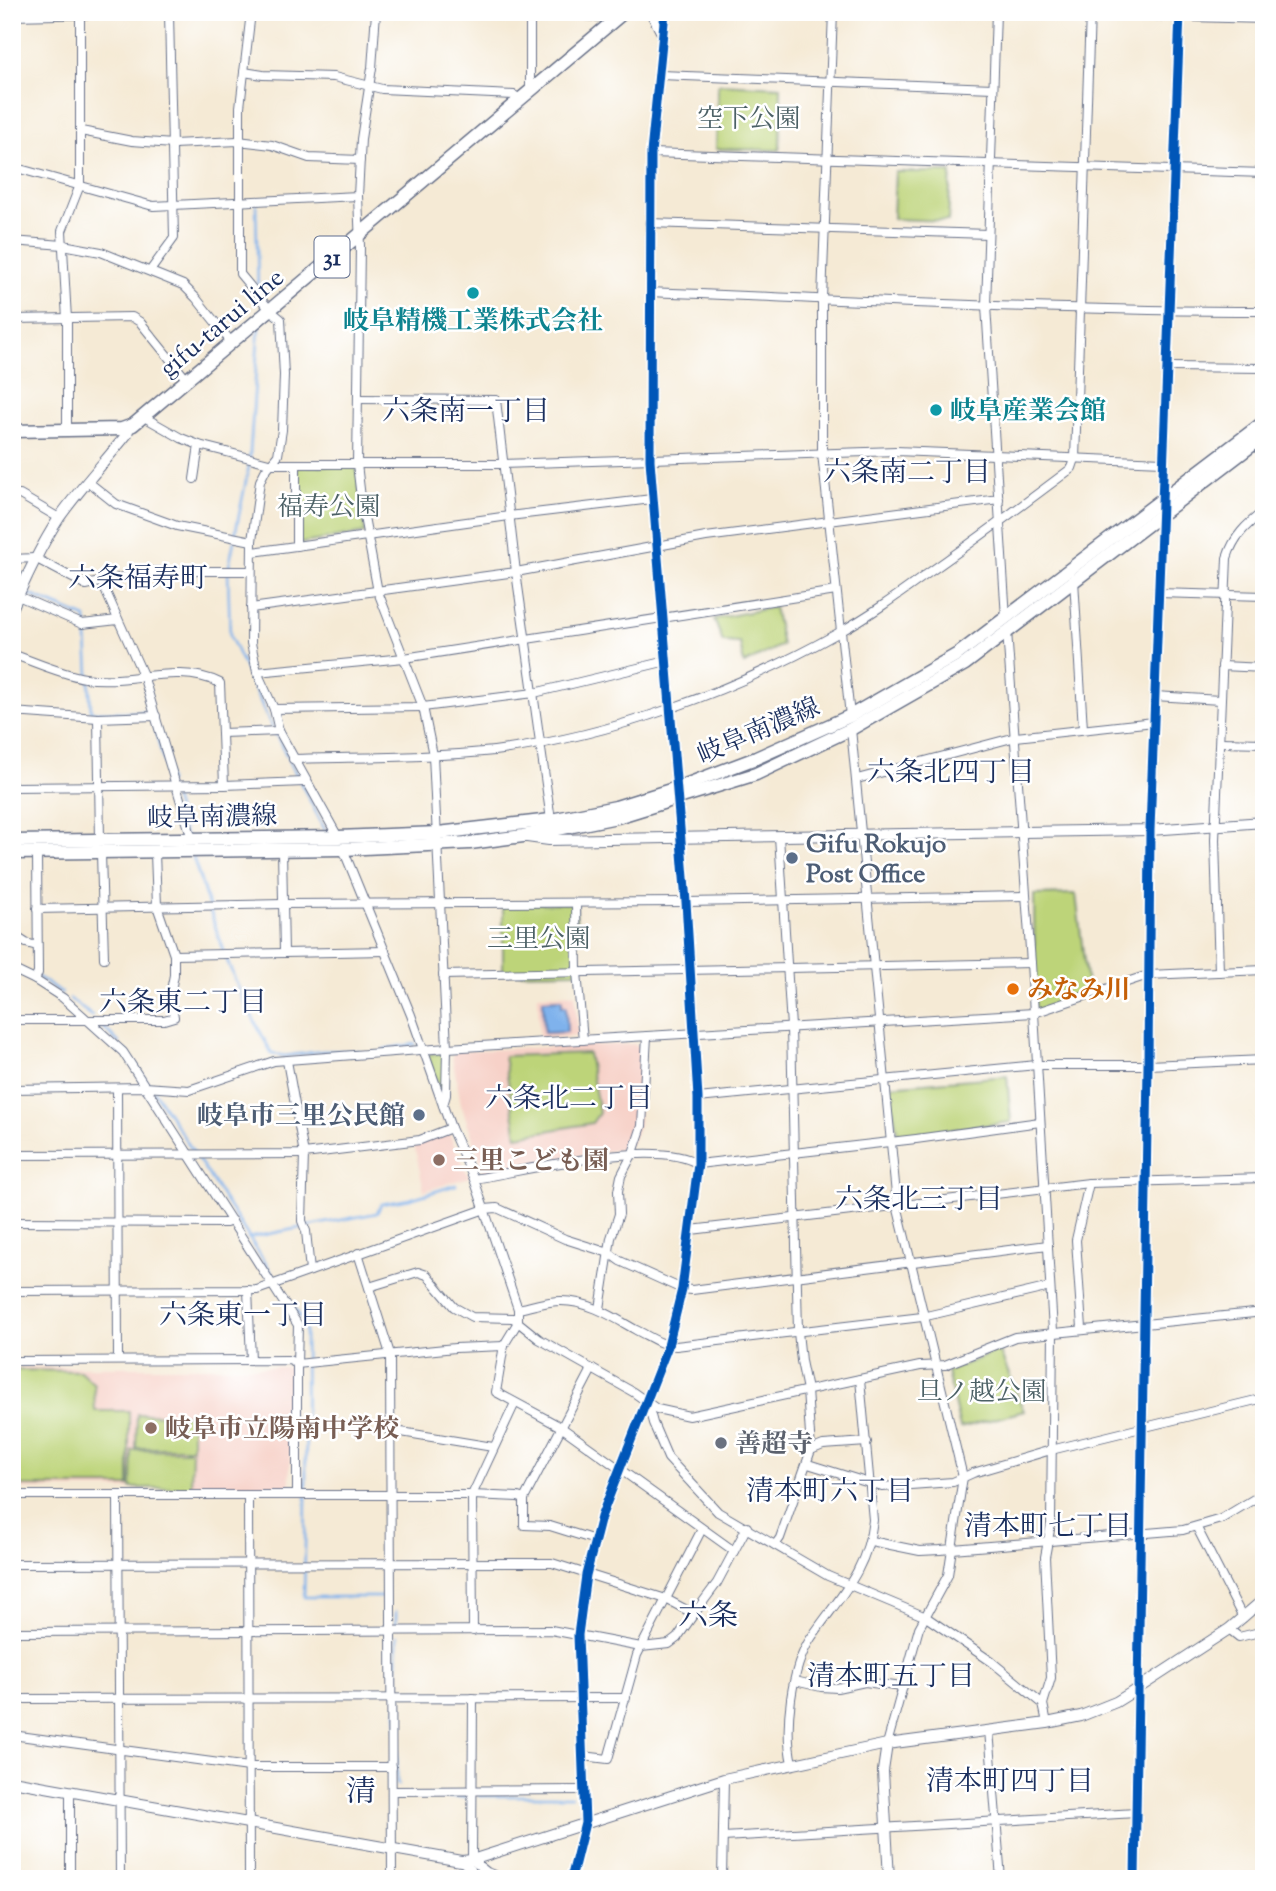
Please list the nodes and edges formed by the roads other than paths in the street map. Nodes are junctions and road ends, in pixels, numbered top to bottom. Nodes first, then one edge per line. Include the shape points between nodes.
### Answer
1 (195, 12) edge
2 (251, 12) edge
3 (376, 12) edge
4 (513, 12) edge
5 (624, 12) edge
6 (652, 12) edge
7 (665, 12) edge
8 (833, 12) edge
9 (996, 12) edge
10 (1044, 12) edge
11 (80, 13) edge
12 (169, 13) edge
13 (530, 13) edge
14 (1090, 13) edge
15 (1180, 14) edge
16 (12, 16) edge
17 (1264, 18) edge
18 (611, 23) junction
19 (663, 36) junction
20 (244, 72) junction
21 (660, 75) junction
22 (830, 82) junction
23 (370, 85) junction
24 (993, 88) junction
25 (526, 96) junction
26 (81, 131) junction
27 (238, 141) junction
28 (173, 144) junction
29 (651, 153) junction
30 (827, 159) junction
31 (360, 160) junction
32 (991, 165) junction
33 (1085, 168) junction
34 (12, 170) edge
35 (1174, 171) junction
36 (1264, 173) edge
37 (80, 185) junction
38 (358, 196) junction
39 (239, 202) junction
40 (174, 205) junction
41 (649, 223) junction
42 (825, 229) junction
43 (988, 234) junction
44 (358, 235) junction
45 (12, 241) edge
46 (63, 245) junction
47 (150, 271) junction
48 (649, 292) junction
49 (822, 299) junction
50 (986, 306) junction
51 (1080, 308) junction
52 (270, 310) junction
53 (1170, 311) junction
54 (1264, 311) edge
55 (12, 319) edge
56 (66, 319) junction
57 (232, 343) junction
58 (1167, 367) junction
59 (1264, 368) edge
60 (187, 380) junction
61 (358, 399) junction
62 (144, 417) junction
63 (1264, 422) edge
64 (129, 427) junction
65 (67, 429) junction
66 (12, 431) edge
67 (1264, 436) edge
68 (199, 445) junction
69 (822, 453) junction
70 (995, 455) junction
71 (1075, 459) junction
72 (650, 460) junction
73 (1163, 461) junction
74 (273, 464) junction
75 (296, 464) junction
76 (357, 464) junction
77 (502, 464) junction
78 (194, 479) dead end
79 (87, 481) junction
80 (12, 496) edge
81 (652, 499) junction
82 (999, 499) junction
83 (1162, 505) junction
84 (1264, 511) edge
85 (509, 516) junction
86 (59, 518) junction
87 (829, 522) junction
88 (1000, 523) junction
89 (367, 535) junction
90 (252, 541) junction
91 (296, 546) junction
92 (657, 546) junction
93 (253, 552) junction
94 (35, 558) junction
95 (12, 559) edge
96 (251, 570) junction
97 (516, 572) junction
98 (1074, 580) junction
99 (102, 583) junction
100 (836, 591) junction
101 (378, 592) junction
102 (1158, 593) junction
103 (18, 596) junction
104 (1225, 596) junction
105 (1264, 596) edge
106 (251, 608) junction
107 (12, 609) edge
108 (663, 618) junction
109 (118, 620) junction
110 (1006, 624) junction
111 (841, 632) junction
112 (526, 640) junction
113 (12, 654) edge
114 (404, 659) junction
115 (667, 661) junction
116 (1222, 666) junction
117 (1264, 668) edge
118 (257, 672) junction
119 (143, 676) junction
120 (534, 693) junction
121 (1155, 696) junction
122 (1220, 700) junction
123 (423, 707) junction
124 (671, 708) junction
125 (274, 709) junction
126 (12, 712) edge
127 (156, 716) junction
128 (98, 718) junction
129 (850, 722) junction
130 (1154, 722) junction
131 (1083, 729) junction
132 (279, 731) junction
133 (222, 733) junction
134 (1016, 737) junction
135 (1220, 741) junction
136 (540, 743) junction
137 (1264, 743) edge
138 (433, 755) junction
139 (292, 759) junction
140 (857, 779) junction
141 (305, 782) junction
142 (100, 785) junction
143 (177, 785) junction
144 (224, 785) junction
145 (12, 787) edge
146 (678, 794) junction
147 (551, 820) junction
148 (1264, 822) edge
149 (1216, 825) junction
150 (1150, 830) junction
151 (1022, 832) junction
152 (862, 835) junction
153 (523, 836) junction
154 (779, 836) junction
155 (682, 838) junction
156 (192, 839) junction
157 (438, 839) junction
158 (12, 841) edge
159 (340, 843) junction
160 (101, 847) junction
161 (282, 850) junction
162 (12, 853) edge
163 (155, 853) junction
164 (37, 854) junction
165 (1026, 896) junction
166 (867, 899) junction
167 (784, 900) junction
168 (686, 902) junction
169 (364, 903) junction
170 (576, 903) junction
171 (283, 904) junction
172 (440, 904) junction
173 (157, 906) junction
174 (103, 907) junction
175 (37, 909) junction
176 (12, 934) edge
177 (37, 946) junction
178 (385, 951) junction
179 (284, 953) junction
180 (174, 956) junction
181 (104, 958) dead end
182 (1031, 963) junction
183 (874, 965) junction
184 (788, 967) junction
185 (12, 969) edge
186 (691, 969) junction
187 (1264, 970) edge
188 (577, 971) junction
189 (1219, 972) junction
190 (443, 975) junction
191 (1147, 975) junction
192 (35, 980) junction
193 (1034, 1013) junction
194 (12, 1020) edge
195 (87, 1020) junction
196 (879, 1022) junction
197 (791, 1027) junction
198 (694, 1033) junction
199 (647, 1036) junction
200 (583, 1040) junction
201 (447, 1048) junction
202 (424, 1050) junction
203 (1264, 1060) edge
204 (287, 1061) junction
205 (1037, 1065) junction
206 (1149, 1065) junction
207 (885, 1080) junction
208 (145, 1087) junction
209 (117, 1088) junction
210 (793, 1088) junction
211 (12, 1089) edge
212 (698, 1098) junction
213 (443, 1105) junction
214 (1040, 1122) junction
215 (451, 1128) junction
216 (891, 1142) junction
217 (633, 1153) junction
218 (188, 1154) junction
219 (304, 1154) junction
220 (793, 1154) junction
221 (117, 1155) junction
222 (12, 1156) edge
223 (698, 1164) junction
224 (1264, 1178) edge
225 (474, 1179) junction
226 (1145, 1183) junction
227 (1089, 1184) junction
228 (1045, 1188) junction
229 (897, 1205) junction
230 (485, 1209) junction
231 (795, 1218) junction
232 (232, 1221) junction
233 (12, 1222) edge
234 (117, 1223) junction
235 (691, 1230) junction
236 (1048, 1245) junction
237 (358, 1253) junction
238 (609, 1253) junction
239 (910, 1262) junction
240 (310, 1271) junction
241 (797, 1277) junction
242 (271, 1284) junction
243 (369, 1287) junction
244 (1050, 1287) junction
245 (682, 1289) junction
246 (117, 1290) junction
247 (248, 1290) junction
248 (12, 1291) edge
249 (518, 1309) junction
250 (600, 1309) junction
251 (1264, 1312) edge
252 (922, 1317) junction
253 (518, 1322) junction
254 (1143, 1323) junction
255 (1082, 1328) junction
256 (1053, 1331) junction
257 (798, 1332) junction
258 (503, 1346) junction
259 (668, 1346) junction
260 (390, 1354) junction
261 (118, 1360) junction
262 (251, 1360) junction
263 (12, 1361) edge
264 (297, 1364) junction
265 (935, 1365) junction
266 (592, 1369) junction
267 (860, 1379) junction
268 (807, 1390) junction
269 (1264, 1398) edge
270 (648, 1401) junction
271 (515, 1403) junction
272 (561, 1427) junction
273 (1141, 1427) junction
274 (389, 1430) junction
275 (867, 1442) junction
276 (493, 1447) junction
277 (1051, 1450) junction
278 (811, 1451) junction
279 (807, 1464) junction
280 (621, 1471) junction
281 (963, 1477) junction
282 (871, 1485) junction
283 (1264, 1493) edge
284 (12, 1495) edge
285 (248, 1495) junction
286 (297, 1495) junction
287 (472, 1495) junction
288 (118, 1496) junction
289 (391, 1496) junction
290 (524, 1499) junction
291 (747, 1527) junction
292 (1196, 1528) junction
293 (702, 1529) junction
294 (1139, 1533) junction
295 (595, 1540) junction
296 (871, 1541) junction
297 (1047, 1541) junction
298 (775, 1545) junction
299 (953, 1547) junction
300 (734, 1550) junction
301 (12, 1564) edge
302 (118, 1564) junction
303 (248, 1564) junction
304 (391, 1564) junction
305 (472, 1564) junction
306 (586, 1575) junction
307 (850, 1586) junction
308 (666, 1599) junction
309 (1264, 1600) edge
310 (694, 1614) junction
311 (926, 1617) junction
312 (1243, 1618) junction
313 (1229, 1629) junction
314 (248, 1631) junction
315 (391, 1631) junction
316 (472, 1631) junction
317 (12, 1632) edge
318 (118, 1632) junction
319 (1264, 1632) edge
320 (578, 1635) junction
321 (641, 1647) junction
322 (795, 1681) junction
323 (902, 1686) junction
324 (1137, 1689) junction
325 (392, 1698) junction
326 (473, 1698) junction
327 (580, 1698) junction
328 (12, 1699) edge
329 (118, 1699) junction
330 (248, 1699) junction
331 (626, 1699) junction
332 (1043, 1704) junction
333 (1046, 1723) junction
334 (989, 1730) junction
335 (12, 1735) edge
336 (887, 1744) junction
337 (118, 1749) junction
338 (583, 1756) junction
339 (792, 1763) junction
340 (248, 1767) junction
341 (392, 1767) junction
342 (724, 1779) junction
343 (12, 1781) edge
344 (473, 1790) junction
345 (584, 1790) junction
346 (392, 1791) junction
347 (69, 1792) junction
348 (118, 1800) junction
349 (1136, 1813) junction
350 (995, 1820) junction
351 (585, 1822) junction
352 (249, 1824) junction
353 (884, 1827) junction
354 (723, 1837) junction
355 (393, 1849) junction
356 (467, 1861) junction
357 (69, 1879) edge
358 (120, 1879) edge
359 (249, 1879) edge
360 (392, 1879) edge
361 (473, 1879) edge
362 (504, 1879) edge
363 (571, 1879) edge
364 (722, 1879) edge
365 (888, 1879) edge
366 (1001, 1879) edge
367 (1135, 1879) edge

1 - 12 street
2 - 20 street
3 - 23 street
4 - 13 street
5 - 18 main road, gifu-tarui line / 31
6 - 19 street
7 - 19 street
8 - 22 street
9 - 24 street
10 - 14 street
11 - 12 street
11 - 16 street
11 - 26 street
12 - 28 street
13 - 18 street via 604,17
13 - 25 street
14 - 15 street
14 - 33 street
15 - 17 street
15 - 35 street
18 - 25 main road, gifu-tarui line / 31
19 - 21 street
20 - 23 street via 334,76
20 - 27 street
21 - 22 street
21 - 29 street
22 - 24 street
22 - 30 street
23 - 25 street
23 - 31 street
24 - 32 street
25 - 44 main road, gifu-tarui line / 31
26 - 28 street
26 - 37 street
27 - 28 street
27 - 31 street via 272,145 309,158
27 - 39 street
28 - 40 street
29 - 30 street
29 - 41 street
30 - 32 street
30 - 42 street
31 - 38 street
32 - 33 street
32 - 43 street
33 - 35 street
33 - 51 street
34 - 37 street
35 - 36 street
35 - 53 street
37 - 40 street via 153,206
37 - 46 street via 62,230
38 - 39 street
38 - 44 street
39 - 40 street
39 - 52 street via 240,274
40 - 47 street via 174,238
41 - 42 street
41 - 48 street
42 - 43 street
42 - 49 street
43 - 50 street
44 - 52 main road, gifu-tarui line / 31
44 - 61 street
45 - 46 street
46 - 47 street via 101,252
46 - 56 street
47 - 57 street via 183,285
48 - 49 street
48 - 72 street
49 - 50 street
49 - 69 street
50 - 51 street
50 - 70 street
51 - 53 street
51 - 71 street
52 - 57 main road, gifu-tarui line / 31
52 - 74 street via 281,319 284,375 282,429
53 - 54 street
53 - 58 street
55 - 56 street
56 - 60 street via 132,317
56 - 65 street
57 - 60 main road, gifu-tarui line / 31
58 - 59 street
58 - 73 street
60 - 62 main road, gifu-tarui line / 31
61 - 76 street
61 - 77 street via 496,400
62 - 64 main road, gifu-tarui line / 31
62 - 68 street
63 - 83 main road, 岐阜南濃線
64 - 65 main road
64 - 79 street
65 - 66 main road
67 - 83 main road, 岐阜南濃線
68 - 74 street
68 - 78 street
69 - 70 street
69 - 72 street
69 - 87 street
70 - 71 street
70 - 82 street
71 - 73 street
71 - 88 street via 1072,468
72 - 77 street
72 - 81 street
73 - 83 street
74 - 75 street
74 - 90 street via 260,481
75 - 76 street
75 - 91 street
76 - 77 street
76 - 89 street
77 - 85 street
79 - 86 street
79 - 90 street via 116,504 177,526
80 - 86 street via 20,495
81 - 85 street
81 - 92 street
82 - 87 street
82 - 88 street
83 - 98 main road, 岐阜南濃線
83 - 102 street
83 - 110 main road, 岐阜南濃線
84 - 104 street via 1239,531 1231,544
85 - 89 street
85 - 97 street
86 - 94 street
87 - 92 street
87 - 100 street
88 - 110 street
88 - 111 street
89 - 91 street
89 - 101 street
90 - 93 street
91 - 93 street
92 - 97 street
92 - 108 street
93 - 96 street
94 - 95 street
94 - 99 street via 86,585
94 - 103 street
96 - 99 street via 151,571
96 - 106 street
97 - 101 street
97 - 112 street
98 - 110 main road, 岐阜南濃線
98 - 131 street
99 - 109 street
100 - 108 street
100 - 111 street
101 - 106 street
101 - 114 street
102 - 104 street
102 - 121 street
103 - 107 street
103 - 109 street via 82,624
104 - 105 street
104 - 116 street
106 - 118 street
108 - 112 street
108 - 115 street
109 - 119 street
110 - 129 main road, 岐阜南濃線 via 965,664
110 - 134 street
111 - 124 street via 762,673
111 - 129 street
112 - 114 street
112 - 120 street
113 - 119 street via 84,678
114 - 118 street
114 - 123 street
115 - 120 street
115 - 124 street
116 - 117 street
116 - 122 street
118 - 125 street
119 - 127 street
119 - 133 street via 206,676 220,682
120 - 123 street
120 - 136 street
121 - 122 street
121 - 130 street
122 - 135 street
123 - 125 street
123 - 138 street
124 - 136 street
124 - 146 street
125 - 132 street
126 - 128 street
127 - 128 street
127 - 143 street
128 - 142 street
129 - 140 street
129 - 146 main road, 岐阜南濃線 via 756,774
130 - 131 street
130 - 150 street
131 - 134 street
132 - 133 street
132 - 139 street
133 - 144 street
134 - 140 street
134 - 151 street
135 - 137 street
135 - 149 street
136 - 138 street
136 - 147 street
138 - 139 street
138 - 157 street
139 - 141 street
140 - 152 street
141 - 144 street
141 - 159 street
142 - 143 street
142 - 145 street
142 - 160 street
143 - 144 street
143 - 156 street
146 - 147 main road, 岐阜南濃線
146 - 153 main road, 岐阜南濃線 via 617,817
146 - 155 street
147 - 157 main road, 岐阜南濃線
148 - 149 street
149 - 150 street
149 - 189 street
150 - 151 street
150 - 191 street
151 - 152 street
151 - 165 street
152 - 154 street
152 - 166 street
153 - 155 street via 549,840
153 - 157 main road, 岐阜南濃線
154 - 155 street
154 - 167 street
155 - 168 street
156 - 159 main road, 岐阜南濃線
156 - 160 main road, 岐阜南濃線
157 - 159 main road, 岐阜南濃線
157 - 172 street
158 - 160 main road, 岐阜南濃線
159 - 161 main road, 岐阜南濃線
159 - 169 street
160 - 163 main road, 岐阜南濃線
160 - 164 main road, 岐阜南濃線
160 - 174 street
161 - 163 main road, 岐阜南濃線
161 - 171 street
162 - 164 main road, 岐阜南濃線
163 - 173 street
164 - 175 street
165 - 166 street
165 - 182 street
166 - 167 street
166 - 183 street
167 - 168 street
167 - 184 street
168 - 170 street
168 - 186 street
169 - 171 street
169 - 172 street
169 - 178 street
170 - 172 street
170 - 188 street
171 - 173 street
171 - 179 street
172 - 190 street
173 - 174 street
173 - 180 street
174 - 175 street
174 - 181 street
175 - 177 street
176 - 177 street
177 - 192 street
178 - 179 street
178 - 202 street
179 - 180 street
180 - 195 street via 170,995 174,1017
182 - 183 street
182 - 193 street
183 - 184 street
183 - 196 street
184 - 186 street
184 - 197 street
185 - 192 street
186 - 188 street
186 - 198 street
187 - 189 street
188 - 190 street
188 - 200 street
189 - 191 street
190 - 201 street
191 - 193 street
191 - 206 street
192 - 195 street
193 - 196 street
193 - 205 street
194 - 195 street
195 - 208 street via 123,1052
196 - 197 street
196 - 207 street
197 - 198 street
197 - 210 street
198 - 199 street
198 - 212 street
199 - 200 street
199 - 217 street via 642,1126
200 - 201 street
201 - 202 street
201 - 213 street
202 - 204 street
202 - 213 street
203 - 206 street
204 - 208 street via 274,1061 189,1090
204 - 219 street
205 - 206 street
205 - 207 street
205 - 214 street
206 - 226 street
207 - 210 street
207 - 216 street
208 - 209 street
208 - 218 street
209 - 211 street
209 - 221 street
210 - 212 street
210 - 220 street
212 - 223 street
213 - 215 street
214 - 216 street
214 - 228 street
215 - 219 street via 420,1140
215 - 225 street
216 - 220 street
216 - 229 street
217 - 223 street via 687,1157
217 - 225 street
217 - 238 street via 621,1176 619,1214
218 - 219 street
218 - 221 street
218 - 232 street
219 - 240 street via 302,1221
220 - 223 street
220 - 231 street
221 - 222 street
221 - 234 street
223 - 235 street
224 - 226 street
225 - 230 street
226 - 227 street
226 - 254 street
227 - 228 street
227 - 255 street via 1076,1240
228 - 229 street
228 - 236 street
229 - 231 street
229 - 239 street
230 - 237 street
230 - 238 street via 497,1208
230 - 249 street
231 - 235 street
231 - 241 street
232 - 234 street
232 - 242 street
233 - 234 street
234 - 246 street
235 - 245 street
236 - 239 street
236 - 244 street
237 - 240 street
237 - 243 street
238 - 245 street
238 - 250 street
239 - 241 street
239 - 252 street
240 - 242 street
241 - 245 street
241 - 257 street
242 - 247 street
242 - 264 street via 298,1325
243 - 253 street via 418,1272 427,1275 454,1307 472,1317
243 - 260 street
244 - 252 street
244 - 256 street
245 - 259 street
246 - 247 street
246 - 248 street
246 - 261 street
247 - 262 street
249 - 250 street via 562,1301
249 - 253 street
250 - 259 street
251 - 254 street
252 - 257 street
252 - 265 street
253 - 258 street
253 - 266 street
254 - 255 street
254 - 273 street
255 - 256 street
256 - 265 street via 1015,1337
256 - 277 street
257 - 259 street
257 - 268 street
258 - 260 street
258 - 271 street via 496,1392
259 - 270 street
260 - 264 street
260 - 274 street
261 - 262 street
261 - 263 street
262 - 264 street
264 - 286 street
265 - 267 street
265 - 281 street
266 - 270 street
266 - 272 street
267 - 268 street
267 - 275 street
268 - 270 street via 689,1416 657,1409
268 - 278 street
269 - 273 street
270 - 280 street
270 - 291 street via 668,1458 718,1512
271 - 272 street
271 - 276 street
272 - 280 street
272 - 290 street
273 - 277 street
273 - 294 street
274 - 276 street
274 - 289 street
275 - 278 street via 823,1445
275 - 282 street
276 - 287 street
277 - 281 street
277 - 297 street
278 - 279 street
279 - 282 street
279 - 298 street
280 - 293 street
280 - 295 street
281 - 282 street via 953,1482
281 - 299 street
282 - 296 street
283 - 292 street
284 - 288 street
285 - 286 street
285 - 288 street
285 - 303 street
286 - 289 street
287 - 289 street
287 - 290 street
287 - 305 street
288 - 302 street
289 - 304 street
290 - 295 street via 524,1525 550,1526
291 - 298 street
291 - 300 street
292 - 294 street
292 - 312 street
293 - 300 street
293 - 308 street
294 - 297 street
294 - 324 street
295 - 306 street
296 - 299 street via 920,1550
296 - 307 street
297 - 299 street
297 - 332 street via 1051,1678
298 - 307 street
299 - 311 street via 948,1575
300 - 310 street
301 - 302 street
302 - 303 street
302 - 318 street
303 - 304 street
303 - 314 street
304 - 305 street
304 - 315 street
305 - 306 street via 552,1563
305 - 316 street
306 - 308 street
306 - 320 street
307 - 311 street
307 - 322 street via 810,1640
308 - 310 street
308 - 321 street
309 - 312 street
310 - 321 street via 669,1644
311 - 323 street
311 - 332 street
312 - 313 street
313 - 319 street via 1239,1637
313 - 324 street
314 - 315 street
314 - 318 street
314 - 330 street
315 - 316 street
315 - 325 street
316 - 320 street via 551,1630
317 - 318 street
318 - 329 street
320 - 321 street
320 - 327 street
321 - 331 street
322 - 323 street via 837,1688 865,1682
322 - 339 street via 789,1707
323 - 336 street
324 - 333 street via 1081,1716
324 - 349 street
325 - 326 street
325 - 330 street
325 - 341 street
326 - 327 street
326 - 344 street
327 - 331 street
327 - 338 street
328 - 329 street
329 - 330 street
329 - 337 street
330 - 340 street
331 - 338 street via 608,1759
332 - 333 street
333 - 334 street
334 - 336 street
334 - 350 street
335 - 337 street
336 - 339 street
336 - 353 street
337 - 340 street
337 - 348 street
338 - 345 street
339 - 342 street
340 - 341 street
340 - 352 street
341 - 346 street
342 - 351 street
342 - 354 street
343 - 347 street
344 - 345 street
344 - 346 street
344 - 356 street
345 - 351 street
346 - 355 street
347 - 348 street
347 - 357 street
348 - 352 street
348 - 358 street
349 - 350 street
349 - 367 street
350 - 353 street
350 - 366 street
351 - 356 street
351 - 363 street
352 - 355 street
352 - 359 street
353 - 354 street
353 - 365 street
354 - 364 street
355 - 356 street
355 - 360 street
356 - 361 street
356 - 362 street

